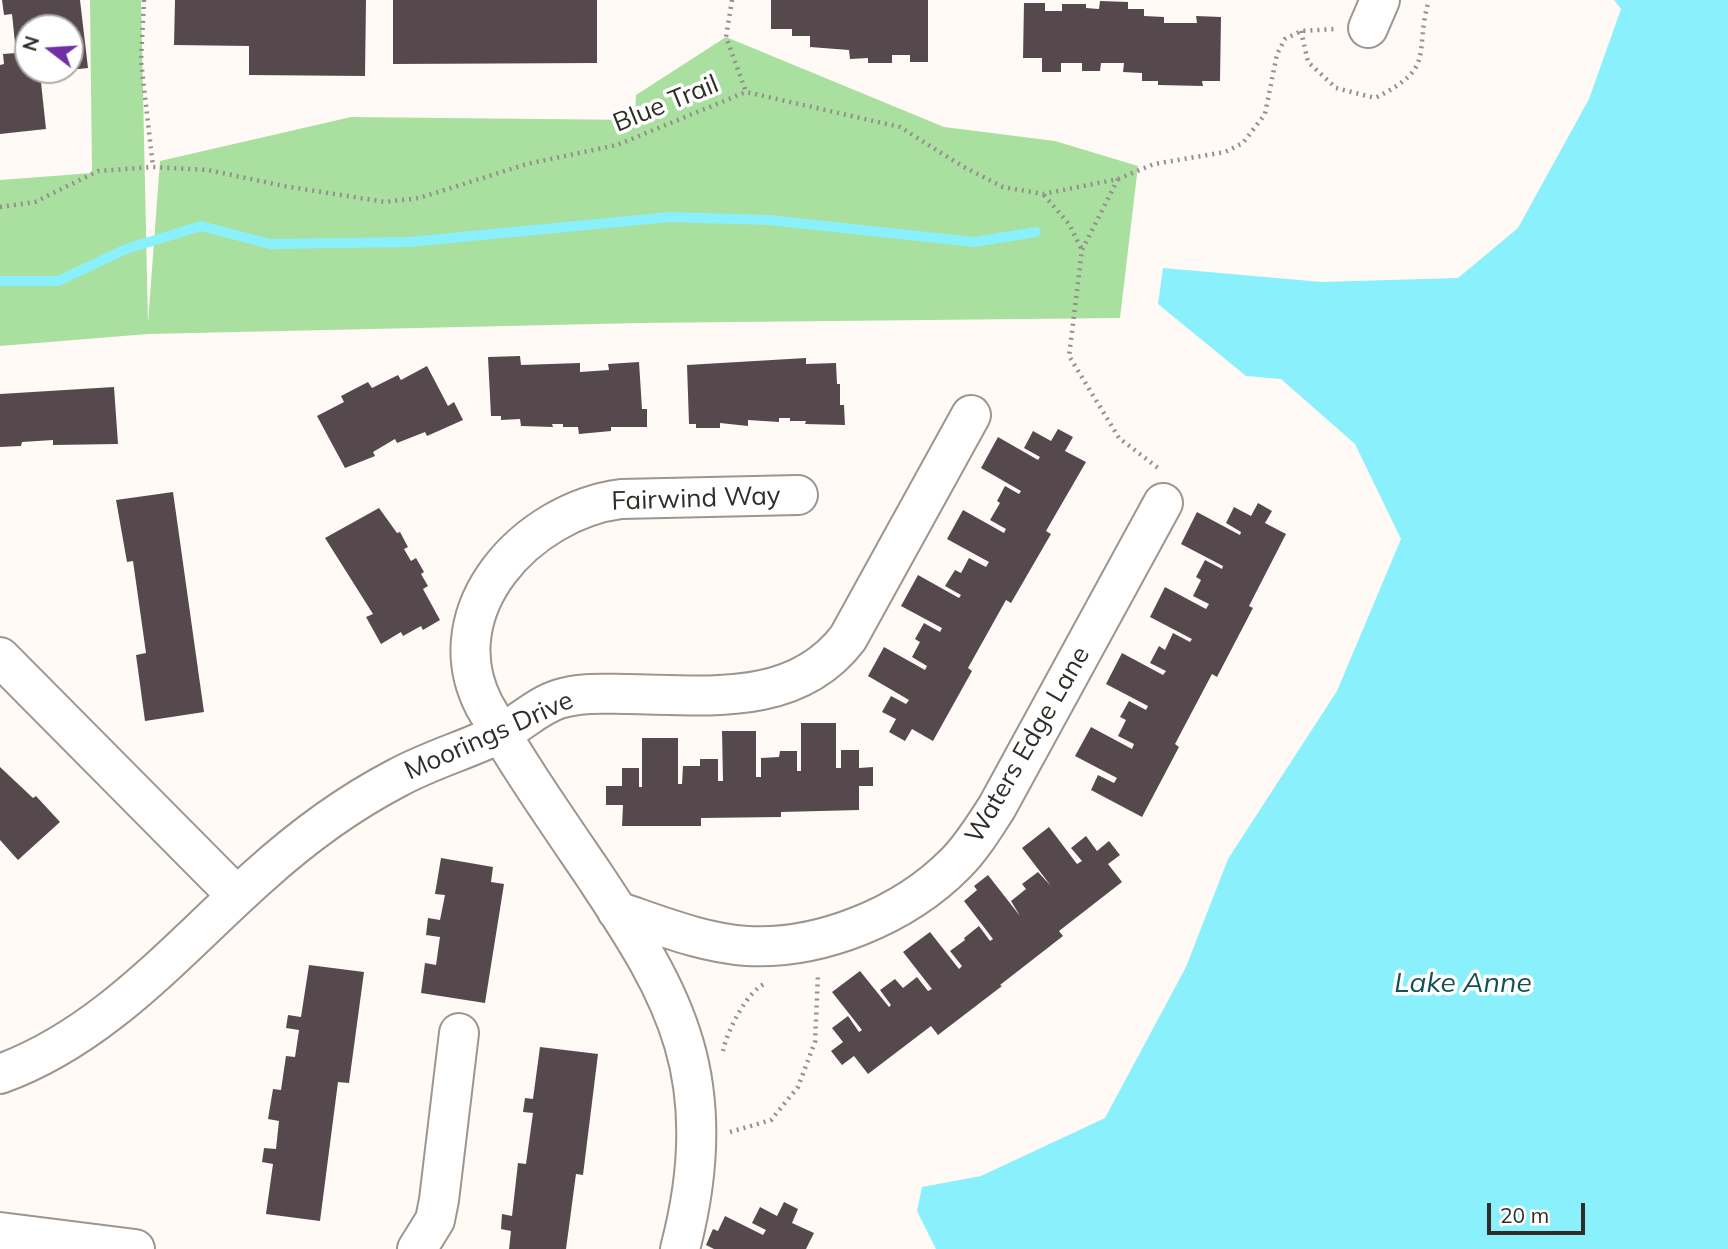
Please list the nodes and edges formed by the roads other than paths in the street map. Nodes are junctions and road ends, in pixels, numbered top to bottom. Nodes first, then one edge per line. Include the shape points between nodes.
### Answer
1 (971, 415) dead end
2 (798, 495) dead end
3 (1163, 503) road end
4 (0, 657) edge
5 (500, 734) junction
6 (237, 896) junction
7 (617, 911) junction
8 (714, 941) junction
9 (667, 994) junction
10 (459, 1033) dead end
11 (0, 1074) edge
12 (0, 1232) edge
13 (135, 1249) edge
14 (417, 1249) edge
15 (680, 1249) edge

1 - 5 street, Moorings Drive via 859,621 821,666 790,684 755,693 579,694 547,704
2 - 5 street, Fairwind Way via 596,503 542,528 498,572 475,620 470,655 474,684
3 - 8 street, Waters Edge Lane via 1010,784 958,861 893,908 819,939 747,946
4 - 6 street
5 - 6 street, Moorings Drive via 365,795 315,829
5 - 7 street
6 - 11 street, Moorings Drive via 111,1011 39,1057
7 - 8 street, Waters Edge Lane
7 - 9 street
8 - 9 street via 695,956
9 - 15 street via 688,1059 696,1125 695,1183
10 - 14 street via 437,1210
12 - 13 street

